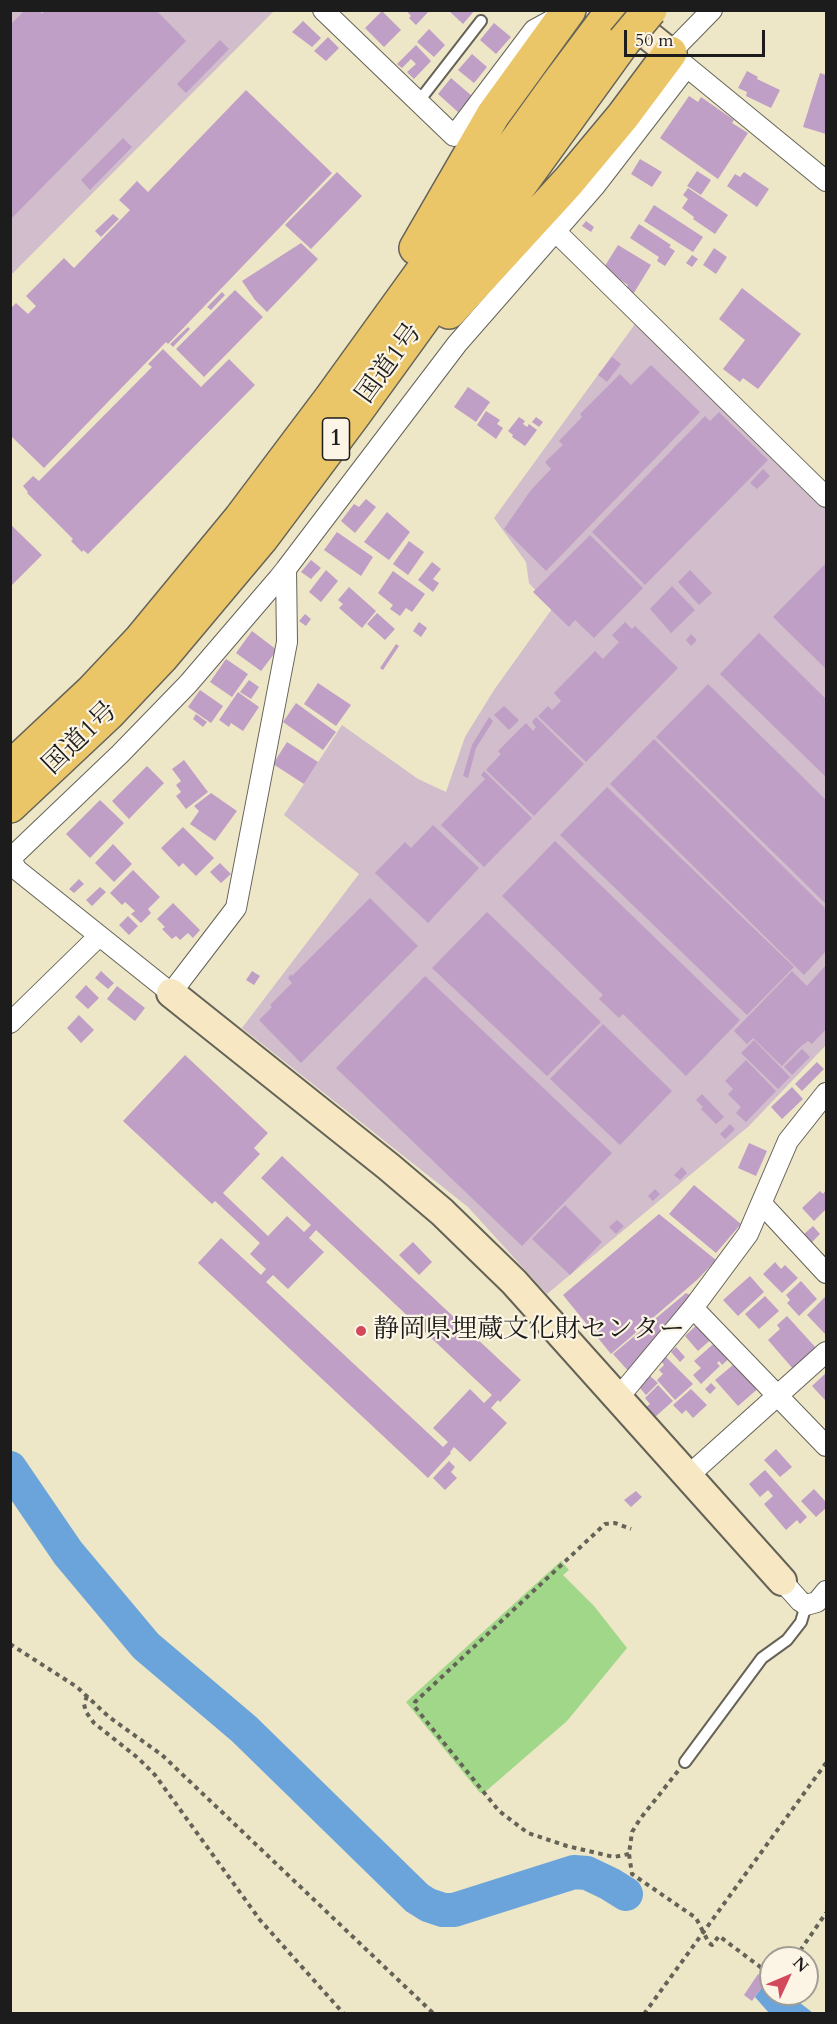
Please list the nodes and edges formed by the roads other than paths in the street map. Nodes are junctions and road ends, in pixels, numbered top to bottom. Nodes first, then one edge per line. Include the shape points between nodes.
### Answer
1 (323, 10) edge
2 (650, 10) edge
3 (712, 10) edge
4 (569, 11) edge
5 (481, 21) dead end
6 (614, 21) edge
7 (678, 60) junction
8 (418, 101) junction
9 (826, 181) edge
10 (555, 231) junction
11 (342, 407) junction
12 (826, 497) edge
13 (286, 569) junction
14 (10, 768) edge
15 (10, 806) edge
16 (99, 936) junction
17 (171, 993) junction
18 (10, 1023) edge
19 (825, 1096) edge
20 (762, 1204) junction
21 (826, 1273) edge
22 (693, 1308) junction
23 (826, 1352) edge
24 (779, 1395) junction
25 (618, 1398) junction
26 (826, 1446) edge
27 (688, 1476) junction
28 (782, 1581) joint
29 (826, 1591) edge
30 (806, 1605) junction
31 (685, 1762) road end

1 - 8 street
2 - 6 highway, 国道1号 / 1, bridge
3 - 7 street
4 - 8 street via 534,30 454,136
4 - 11 highway, 1 via 493,115
5 - 8 lane
6 - 7 street
6 - 11 highway, 国道1号 / 1
7 - 9 street
7 - 10 street via 595,186
7 - 11 highway, 1 via 623,116 568,182
10 - 12 street
10 - 13 street via 457,344
11 - 14 highway, 国道1号 / 1 via 240,519 141,639
11 - 15 highway, 国道1号 / 1 via 261,539 110,713
13 - 16 street via 188,684 11,858 16,869
13 - 17 street via 287,642 236,908
16 - 17 street
16 - 18 street
17 - 25 street via 442,1212 514,1282
19 - 20 street via 788,1141
20 - 21 street
20 - 22 street via 748,1234
22 - 24 street
22 - 25 street
23 - 24 street
24 - 26 street
24 - 27 street
25 - 27 street
27 - 28 street
28 - 30 street
29 - 30 street via 817,1602
30 - 31 lane via 801,1622 787,1640 762,1658

